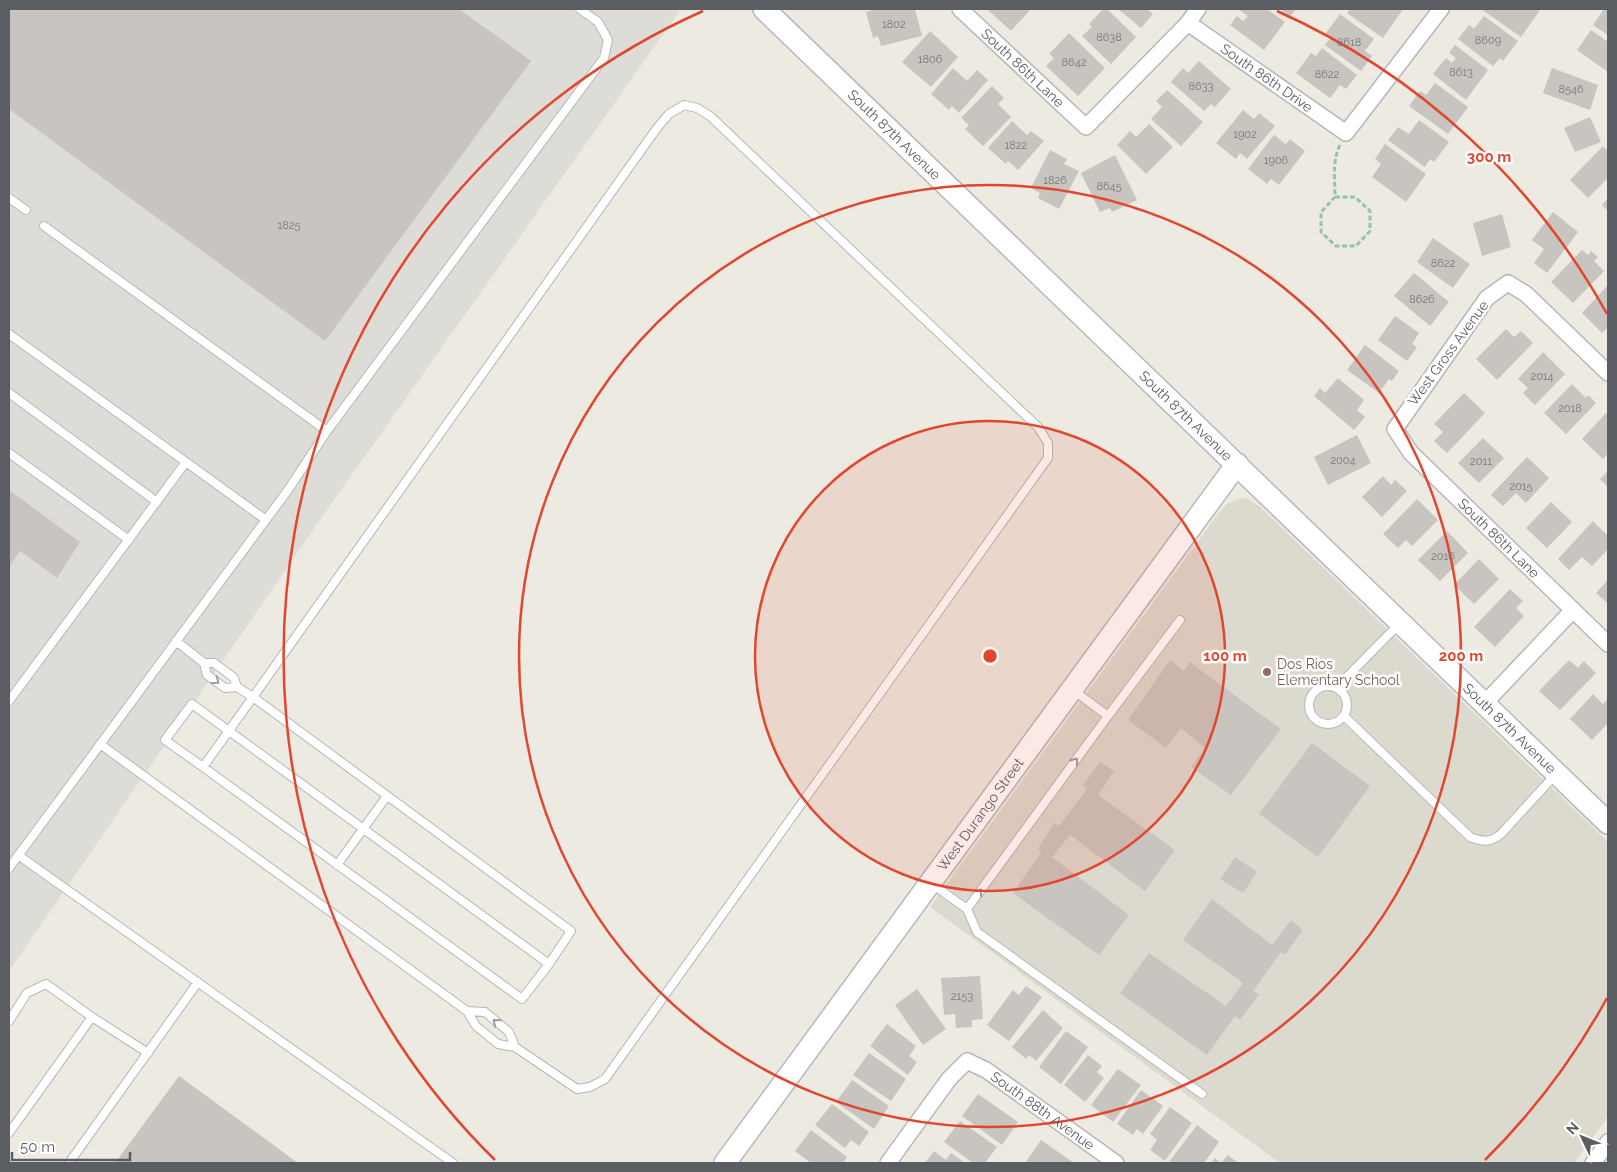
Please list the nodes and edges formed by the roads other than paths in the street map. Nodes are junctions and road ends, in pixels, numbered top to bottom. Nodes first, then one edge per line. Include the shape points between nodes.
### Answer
1 (580, 9) edge
2 (764, 9) edge
3 (960, 9) edge
4 (1198, 9) edge
5 (1441, 9) edge
6 (1188, 23) junction
7 (9, 198) edge
8 (26, 210) dead end
9 (44, 226) dead end
10 (9, 334) edge
11 (1608, 373) edge
12 (9, 393) edge
13 (1395, 429) joint
14 (327, 431) junction
15 (9, 453) edge
16 (186, 462) junction
17 (1237, 464) junction
18 (157, 502) junction
19 (266, 520) junction
20 (129, 540) junction
21 (1573, 610) junction
22 (1180, 620) dead end
23 (1400, 623) junction
24 (176, 642) junction
25 (1608, 644) edge
26 (204, 663) junction
27 (237, 687) junction
28 (1336, 688) junction
29 (1071, 689) junction
30 (252, 697) junction
31 (9, 701) edge
32 (1484, 704) junction
33 (1108, 716) junction
34 (1344, 716) junction
35 (229, 731) junction
36 (100, 744) junction
37 (203, 768) junction
38 (1556, 773) junction
39 (387, 796) junction
40 (1608, 823) edge
41 (363, 829) junction
42 (18, 855) junction
43 (337, 865) junction
44 (9, 868) edge
45 (930, 883) junction
46 (967, 909) junction
47 (549, 964) junction
48 (198, 982) junction
49 (467, 1011) junction
50 (92, 1017) junction
51 (9, 1021) edge
52 (515, 1047) junction
53 (148, 1053) junction
54 (1202, 1094) dead end
55 (9, 1133) edge
56 (1608, 1142) edge
57 (69, 1163) edge
58 (453, 1163) edge
59 (725, 1163) edge
60 (888, 1163) edge
61 (1116, 1163) edge
62 (1593, 1163) edge

1 - 14 lane via 598,22 608,40 604,58
2 - 17 street, South 87th Avenue
3 - 6 street, South 86th Lane via 1086,127
4 - 6 street
5 - 6 street, South 86th Drive via 1346,133
7 - 8 lane
9 - 14 lane
10 - 16 lane
11 - 13 street, West Gross Avenue via 1526,294 1508,283 1487,298
12 - 18 lane
13 - 21 street, South 86th Lane via 1411,453
14 - 19 lane
15 - 20 lane
16 - 18 lane
16 - 19 lane
17 - 23 street, South 87th Avenue
17 - 29 street, West Durango Street
18 - 20 lane
19 - 24 lane
20 - 31 lane
21 - 25 street, South 86th Lane
21 - 32 street
22 - 33 lane
23 - 28 lane
23 - 32 street, South 87th Avenue
24 - 26 lane
24 - 36 lane
26 - 27 lane via 214,663 225,671 234,678
26 -> 27 lane via 207,675 225,688
27 - 30 lane
28 - 34 lane via 1346,697
28 - 34 lane via 1317,689 1310,699 1309,711 1316,721 1327,725
29 - 33 lane
29 - 45 street, West Durango Street
30 - 35 lane
30 - 39 lane
30 - 52 lane via 657,128 669,114 684,105 710,116 1038,427 1048,443 1048,458 1038,474 604,1079 590,1087 577,1089
32 - 38 street, South 87th Avenue
46 -> 33 lane
34 - 38 lane via 1470,837 1482,842 1492,841 1500,834
35 - 37 lane
35 - 37 lane via 192,704 164,740
35 - 41 lane
36 - 42 lane
36 - 49 lane
37 - 43 lane
38 - 40 street, South 87th Avenue
39 - 41 lane
39 - 47 lane via 572,931
41 - 43 lane
41 - 47 lane
42 - 44 lane
42 - 48 lane
43 - 47 lane via 522,999
45 - 46 lane
45 - 59 street, West Durango Street
46 - 54 lane via 977,932
48 - 53 lane
48 - 58 lane
49 - 52 lane via 476,1026 498,1044
52 -> 49 lane via 509,1032 485,1012
50 - 51 lane via 46,984 27,993
50 - 53 lane
50 - 55 lane
53 - 57 lane
56 - 62 street
60 - 61 street, South 88th Avenue via 949,1079 967,1062 986,1070

